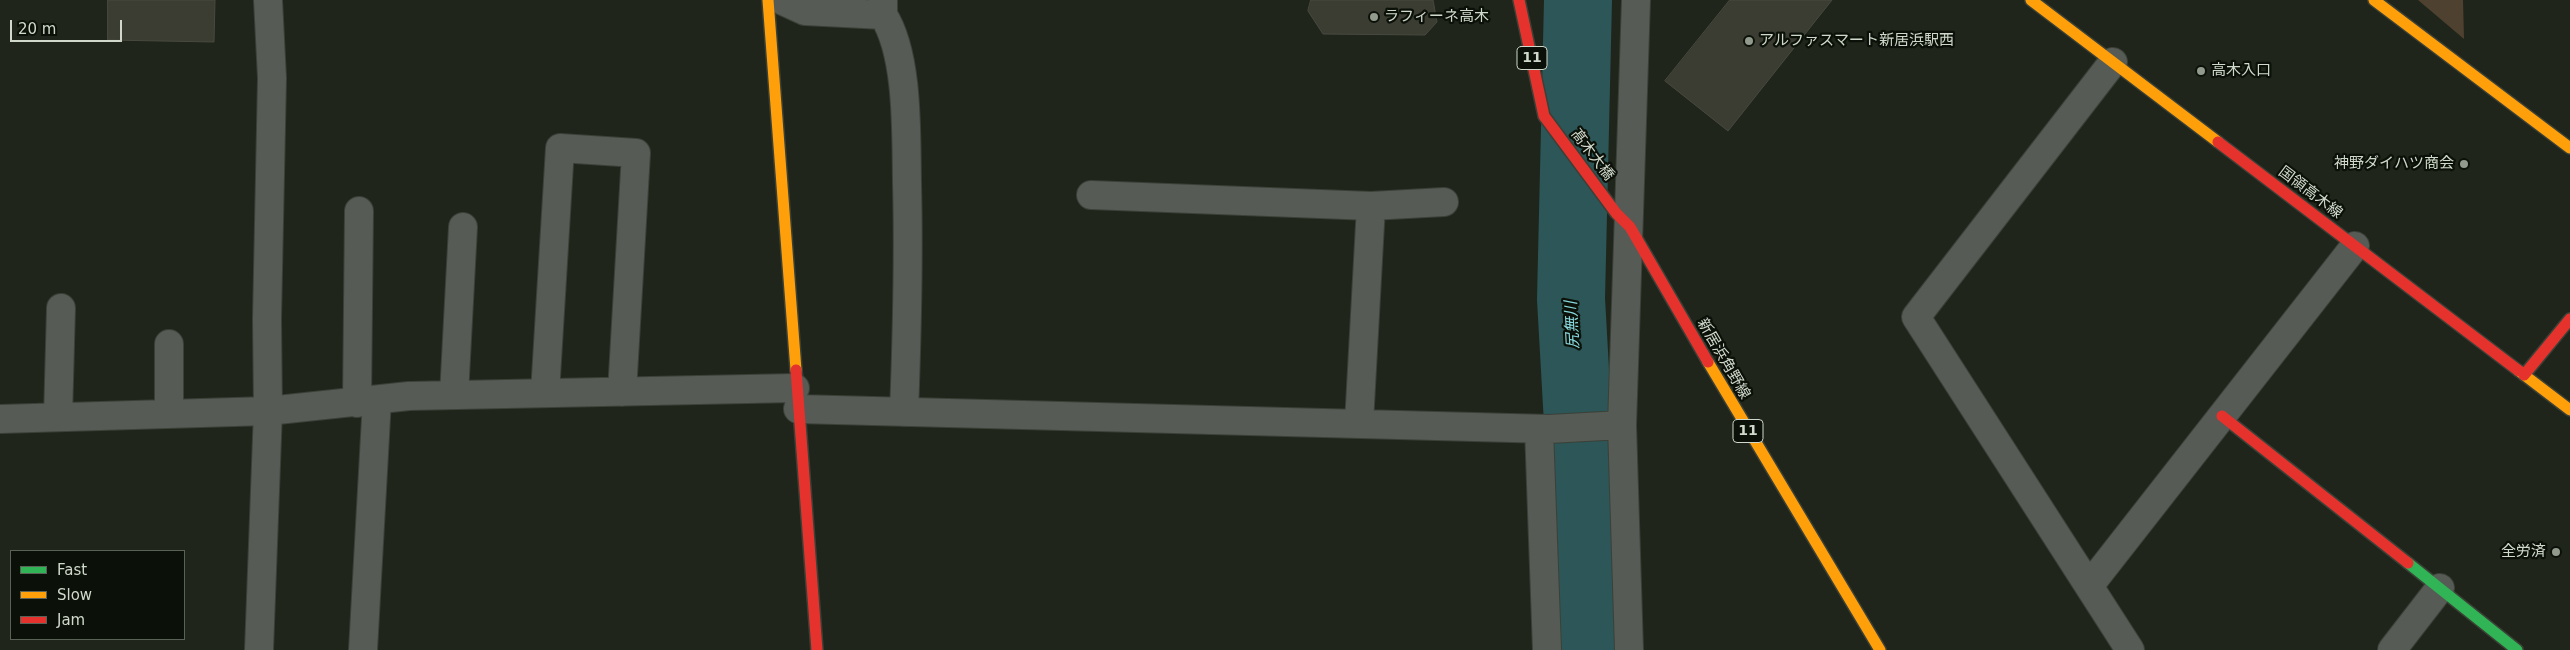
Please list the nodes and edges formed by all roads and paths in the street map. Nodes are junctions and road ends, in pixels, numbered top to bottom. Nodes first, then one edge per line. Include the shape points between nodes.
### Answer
1 (268, 0) edge
2 (768, 0) edge
3 (780, 0) edge
4 (1519, 0) edge
5 (1636, 0) edge
6 (2030, 0) edge
7 (2374, 0) edge
8 (883, 8) edge
9 (2113, 62) junction
10 (2570, 148) edge
11 (1091, 195) dead end
12 (1444, 202) dead end
13 (1371, 206) junction
14 (359, 212) dead end
15 (1623, 220) junction
16 (463, 226) dead end
17 (2355, 246) junction
18 (61, 308) dead end
19 (2570, 319) edge
20 (169, 344) dead end
21 (2524, 376) junction
22 (622, 392) junction
23 (545, 393) junction
24 (454, 395) junction
25 (797, 399) junction
26 (367, 402) junction
27 (2570, 410) edge
28 (268, 411) junction
29 (904, 412) junction
30 (169, 414) junction
31 (2222, 416) junction
32 (58, 417) junction
33 (0, 419) edge
34 (1359, 423) junction
35 (1612, 425) junction
36 (1544, 429) junction
37 (2089, 586) junction
38 (2440, 588) junction
39 (259, 650) edge
40 (363, 650) edge
41 (817, 650) edge
42 (1547, 650) edge
43 (1629, 650) edge
44 (1880, 650) edge
45 (2130, 650) edge
46 (2392, 650) edge
47 (2517, 650) edge

1 - 28 street via 272,78
2 - 25 main road
3 - 8 street via 805,11
4 - 15 main road, 髙木大橋 / 11 via 1544,116
5 - 15 street
6 - 9 main road, 国領高木線
7 - 10 main road
8 - 29 street via 892,30 906,101 908,313
9 - 17 main road, 国領高木線
9 - 37 street via 1916,317
11 - 13 street
12 - 13 street
13 - 34 street
14 - 26 street
15 - 35 street
15 - 44 main road, 新居浜角野線 / 11
16 - 24 street
17 - 21 main road, 国領高木線
17 - 31 street
18 - 32 street
19 - 21 main road
20 - 30 street
21 - 27 main road, 国領高木線
22 - 23 street
22 - 23 street via 636,153 560,148
22 - 25 street
23 - 24 street
24 - 26 street via 409,396
25 - 29 street
25 - 41 main road
26 - 28 street
26 - 40 street
28 - 30 street
28 - 39 street
29 - 34 street
30 - 32 street
31 - 37 street
31 - 38 main road
32 - 33 street
34 - 36 street
35 - 36 street
35 - 43 street
36 - 42 street
37 - 45 street
38 - 46 street
38 - 47 main road

